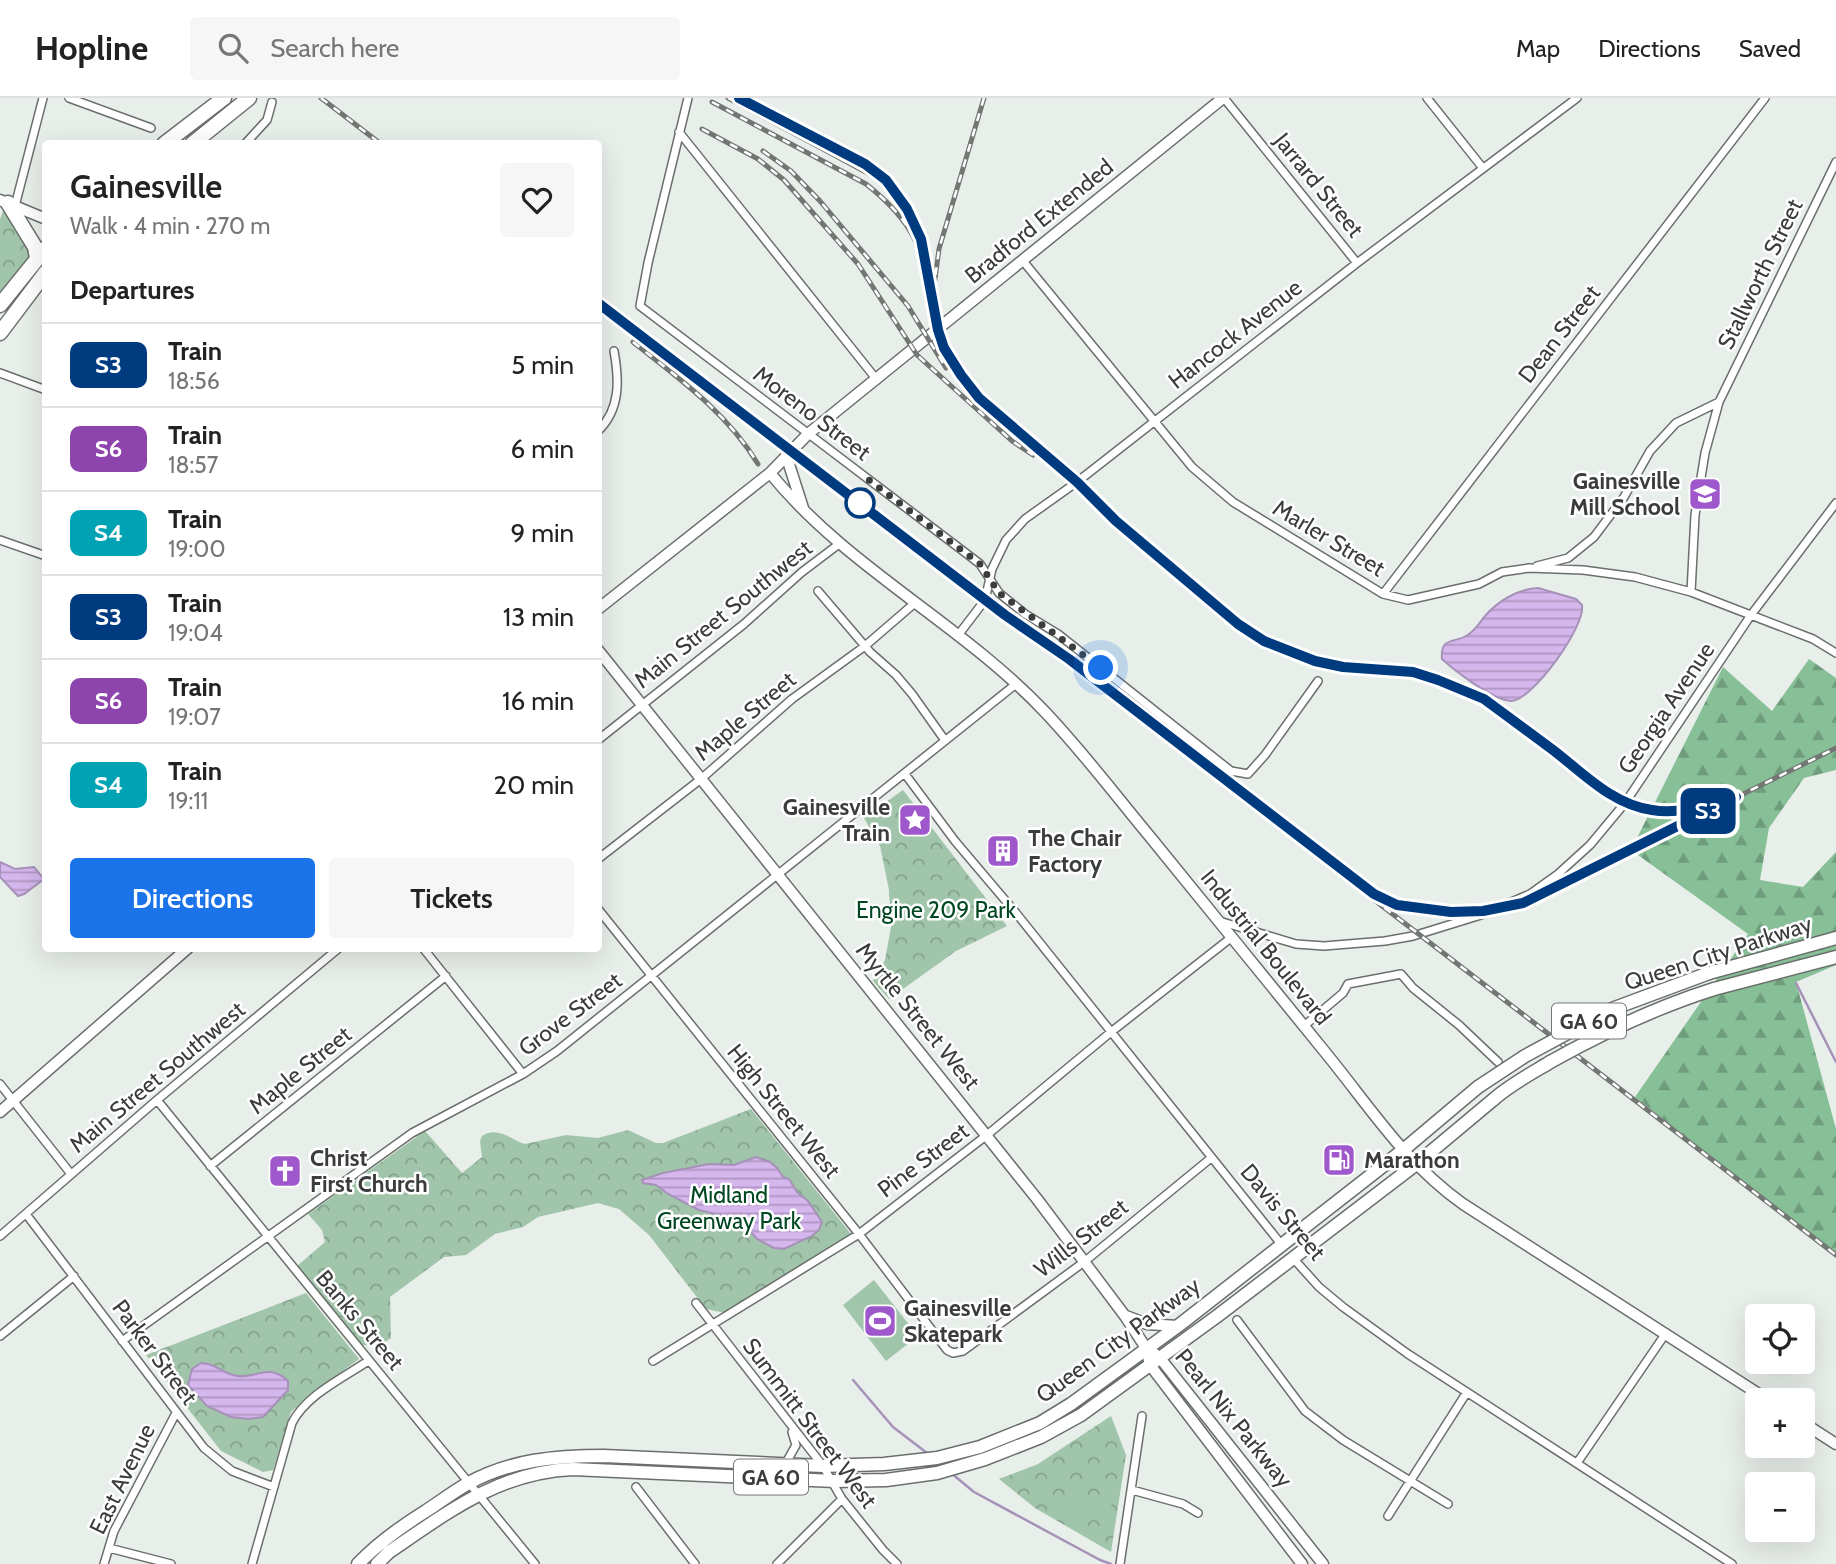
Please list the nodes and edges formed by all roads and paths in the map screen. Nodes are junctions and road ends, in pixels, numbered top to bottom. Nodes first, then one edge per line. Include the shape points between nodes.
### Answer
1 (43, 98) edge
2 (69, 98) edge
3 (249, 98) edge
4 (688, 98) edge
5 (1224, 98) edge
6 (1427, 98) edge
7 (1577, 98) edge
8 (1765, 98) edge
9 (220, 101) edge
10 (272, 102) dead end
11 (151, 128) dead end
12 (679, 132) junction
13 (169, 140) edge
14 (197, 140) edge
15 (249, 140) edge
16 (1836, 162) edge
17 (1482, 167) junction
18 (8, 203) edge
19 (42, 217) edge
20 (41, 253) edge
21 (1023, 261) junction
22 (1357, 263) junction
23 (42, 277) edge
24 (0, 305) edge
25 (0, 333) edge
26 (614, 351) dead end
27 (0, 373) edge
28 (877, 380) junction
29 (42, 389) edge
30 (1720, 402) junction
31 (1153, 422) junction
32 (602, 426) edge
33 (808, 434) junction
34 (786, 455) junction
35 (770, 473) junction
36 (1836, 503) edge
37 (806, 514) junction
38 (0, 540) edge
39 (839, 544) junction
40 (42, 555) edge
41 (1529, 568) junction
42 (990, 581) junction
43 (818, 591) dead end
44 (1691, 592) junction
45 (1383, 594) junction
46 (916, 602) junction
47 (602, 606) edge
48 (1751, 615) junction
49 (959, 634) junction
50 (865, 646) junction
51 (1836, 653) edge
52 (602, 655) edge
53 (1318, 681) dead end
54 (1016, 684) junction
55 (642, 705) junction
56 (602, 737) edge
57 (944, 739) junction
58 (905, 774) junction
59 (701, 779) junction
60 (602, 856) edge
61 (778, 874) junction
62 (602, 914) edge
63 (1218, 921) junction
64 (1232, 937) junction
65 (1836, 938) edge
66 (183, 952) edge
67 (335, 952) edge
68 (425, 952) edge
69 (1836, 957) edge
70 (446, 976) junction
71 (651, 976) junction
72 (1304, 1027) junction
73 (1111, 1032) junction
74 (1497, 1062) dead end
75 (523, 1074) junction
76 (0, 1084) edge
77 (157, 1100) junction
78 (13, 1101) junction
79 (0, 1112) edge
80 (987, 1135) junction
81 (1402, 1151) junction
82 (1211, 1158) junction
83 (1415, 1165) junction
84 (210, 1166) junction
85 (71, 1174) junction
86 (26, 1214) junction
87 (859, 1234) junction
88 (0, 1236) edge
89 (267, 1237) junction
90 (1281, 1244) junction
91 (1292, 1257) junction
92 (1084, 1262) junction
93 (74, 1276) junction
94 (696, 1303) dead end
95 (1125, 1316) junction
96 (1237, 1320) dead end
97 (712, 1326) junction
98 (1178, 1326) junction
99 (1666, 1333) junction
100 (0, 1336) edge
101 (122, 1341) junction
102 (971, 1345) joint
103 (1146, 1348) junction
104 (368, 1361) junction
105 (1155, 1361) junction
106 (653, 1362) dead end
107 (1750, 1388) edge
108 (1467, 1392) junction
109 (176, 1413) junction
110 (1142, 1416) dead end
111 (791, 1428) junction
112 (1815, 1430) edge
113 (1836, 1444) edge
114 (786, 1463) junction
115 (1577, 1463) junction
116 (823, 1466) junction
117 (1410, 1480) junction
118 (832, 1481) junction
119 (469, 1483) junction
120 (275, 1486) junction
121 (636, 1487) dead end
122 (1132, 1490) junction
123 (477, 1494) junction
124 (842, 1499) junction
125 (1448, 1504) dead end
126 (1198, 1513) dead end
127 (1388, 1516) dead end
128 (109, 1548) junction
129 (104, 1564) edge
130 (171, 1564) edge
131 (252, 1564) edge
132 (358, 1564) edge
133 (377, 1564) edge
134 (535, 1564) edge
135 (695, 1564) edge
136 (776, 1564) edge
137 (897, 1564) edge
138 (1120, 1564) edge
139 (1303, 1564) edge
140 (1323, 1564) edge
141 (1732, 1564) edge

1 - 18 street
2 - 11 street
3 - 14 highway
4 - 12 street
5 - 21 street, Bradford Extended
5 - 22 street, Jarrard Street
6 - 17 street
7 - 17 street, Hancock Avenue
8 - 45 street, Dean Street
9 - 13 highway
10 - 15 street via 267,120
12 - 28 street
12 - 33 street, Moreno Street via 640,306
16 - 30 street, Stallworth Street
17 - 22 street, Hancock Avenue
18 - 19 street
18 - 20 highway
20 - 24 highway
21 - 28 street, Bradford Extended
21 - 31 street, Marler Street
22 - 31 street, Hancock Avenue
23 - 25 highway
26 - 32 street via 617,396
27 - 29 street
28 - 33 street, Bradford Extended
30 - 41 street via 1676,424 1650,451 1594,537 1567,558
30 - 44 street, Stallworth Street via 1695,515
31 - 42 street, Hancock Avenue via 1026,519 998,553
31 - 45 street, Marler Street via 1192,467 1233,502
33 - 34 street, Bradford Extended
33 - 42 street, Moreno Street via 980,564
34 - 35 street, Bradford Extended
34 - 37 street
35 - 37 street, Industrial Boulevard
35 - 47 street, Bradford Extended
36 - 48 street, Georgia Avenue
37 - 39 street, Industrial Boulevard
38 - 40 street
39 - 46 street, Industrial Boulevard
39 - 55 street, Main Street Southwest
41 - 44 street, Marler Street via 1635,577
41 - 45 street, Marler Street via 1408,600
42 - 49 street, Hancock Avenue via 985,600
42 - 53 street via 1025,614 1058,634 1231,771 1248,774
43 - 50 street
44 - 48 street, Marler Street
46 - 49 street, Industrial Boulevard
46 - 50 street, Maple Street
48 - 51 street, Marler Street
48 - 63 street, Georgia Avenue via 1625,803 1590,845 1530,894 1481,915 1385,941 1296,944
49 - 54 street, Industrial Boulevard
50 - 57 street via 896,675
50 - 59 street, Maple Street via 792,699
52 - 55 street, Myrtle Street West
54 - 57 street, Grove Street
54 - 63 street, Industrial Boulevard via 1080,752
55 - 56 street, Main Street Southwest
55 - 59 street, Myrtle Street West
57 - 58 street, Grove Street
58 - 61 street, Grove Street
58 - 73 street, Davis Street
59 - 60 street, Maple Street
59 - 61 street, Myrtle Street West
61 - 71 street, Grove Street
61 - 80 street, Myrtle Street West
62 - 71 street, High Street West
63 - 64 street, Industrial Boulevard
64 - 72 street, Industrial Boulevard
64 - 73 street, Pine Street
65 - 81 main road, Queen City Parkway / GA 60, bridge via 1709,973 1612,1009 1478,1087
66 - 78 street
67 - 77 street, Main Street Southwest
68 - 70 street
69 - 83 main road, Queen City Parkway / GA 60, bridge via 1688,997 1598,1035 1493,1099
70 - 75 street
70 - 84 street, Maple Street
71 - 75 street, Grove Street
71 - 87 street, High Street West
72 - 74 street via 1348,984 1401,974
72 - 81 street, Industrial Boulevard
73 - 80 street, Pine Street
73 - 82 street, Davis Street
75 - 89 street, Grove Street via 412,1133
76 - 78 street
77 - 84 street, Banks Street
77 - 85 street, Main Street Southwest
78 - 79 street
78 - 85 street
80 - 87 street, Pine Street
80 - 92 street, Myrtle Street West
81 - 83 street, Industrial Boulevard
81 - 90 main road, Queen City Parkway / GA 60
82 - 90 street, Davis Street
82 - 92 street, Wills Street
83 - 91 main road, Queen City Parkway / GA 60
83 - 99 street, Industrial Boulevard via 1463,1204
84 - 89 street, Banks Street
85 - 86 street, Main Street Southwest
86 - 88 street, Main Street Southwest
86 - 93 street, Parker Street
87 - 97 street, Pine Street
87 - 102 street, High Street West via 947,1350 964,1351
89 - 101 street, Grove Street
89 - 104 street, Banks Street
90 - 91 main road, Davis Street
90 - 98 main road, Queen City Parkway / GA 60
91 - 105 main road, Queen City Parkway / GA 60
91 - 108 street, Davis Street via 1343,1307
92 - 95 street, Myrtle Street West
92 - 102 street, Wills Street
93 - 100 street
93 - 101 street, Parker Street
94 - 97 street, Summitt Street West
95 - 98 street via 1147,1324
95 - 103 street, Myrtle Street West
96 - 117 street via 1305,1411
97 - 106 street, Pine Street
97 - 111 street, Summitt Street West
98 - 103 main road, Queen City Parkway / GA 60
99 - 107 street, Industrial Boulevard
99 - 115 street
101 - 109 street, Parker Street
103 - 105 street, Pearl Nix Parkway
103 - 116 main road, Queen City Parkway / GA 60 via 1040,1423 980,1447 927,1460
104 - 119 street, Banks Street
104 - 120 street via 297,1413
105 - 118 main road, Queen City Parkway / GA 60 via 1081,1415 985,1459 926,1475
105 - 139 street, Pearl Nix Parkway
105 - 140 street, Pearl Nix Parkway
108 - 115 street, Davis Street
108 - 117 street
109 - 120 street, Parker Street via 222,1464
109 - 128 street, East Avenue
110 - 122 street
111 - 114 street via 796,1445
111 - 116 street, Summitt Street West
112 - 113 street
114 - 116 main road, Queen City Parkway / GA 60
114 - 119 main road, Queen City Parkway / GA 60 via 549,1458 495,1471
115 - 141 street, Davis Street
116 - 118 street, Summitt Street West
117 - 125 street
117 - 127 street
118 - 123 main road, Queen City Parkway / GA 60 via 573,1469 517,1478
118 - 124 street, Summitt Street West
119 - 123 street, Banks Street
119 - 132 main road, Queen City Parkway / GA 60 via 381,1542
120 - 131 street
121 - 135 street
122 - 126 street via 1183,1504
122 - 138 street
123 - 133 main road, Queen City Parkway / GA 60
123 - 134 street, Banks Street
124 - 136 street
124 - 137 street, Summitt Street West
128 - 129 street, East Avenue
128 - 130 street

